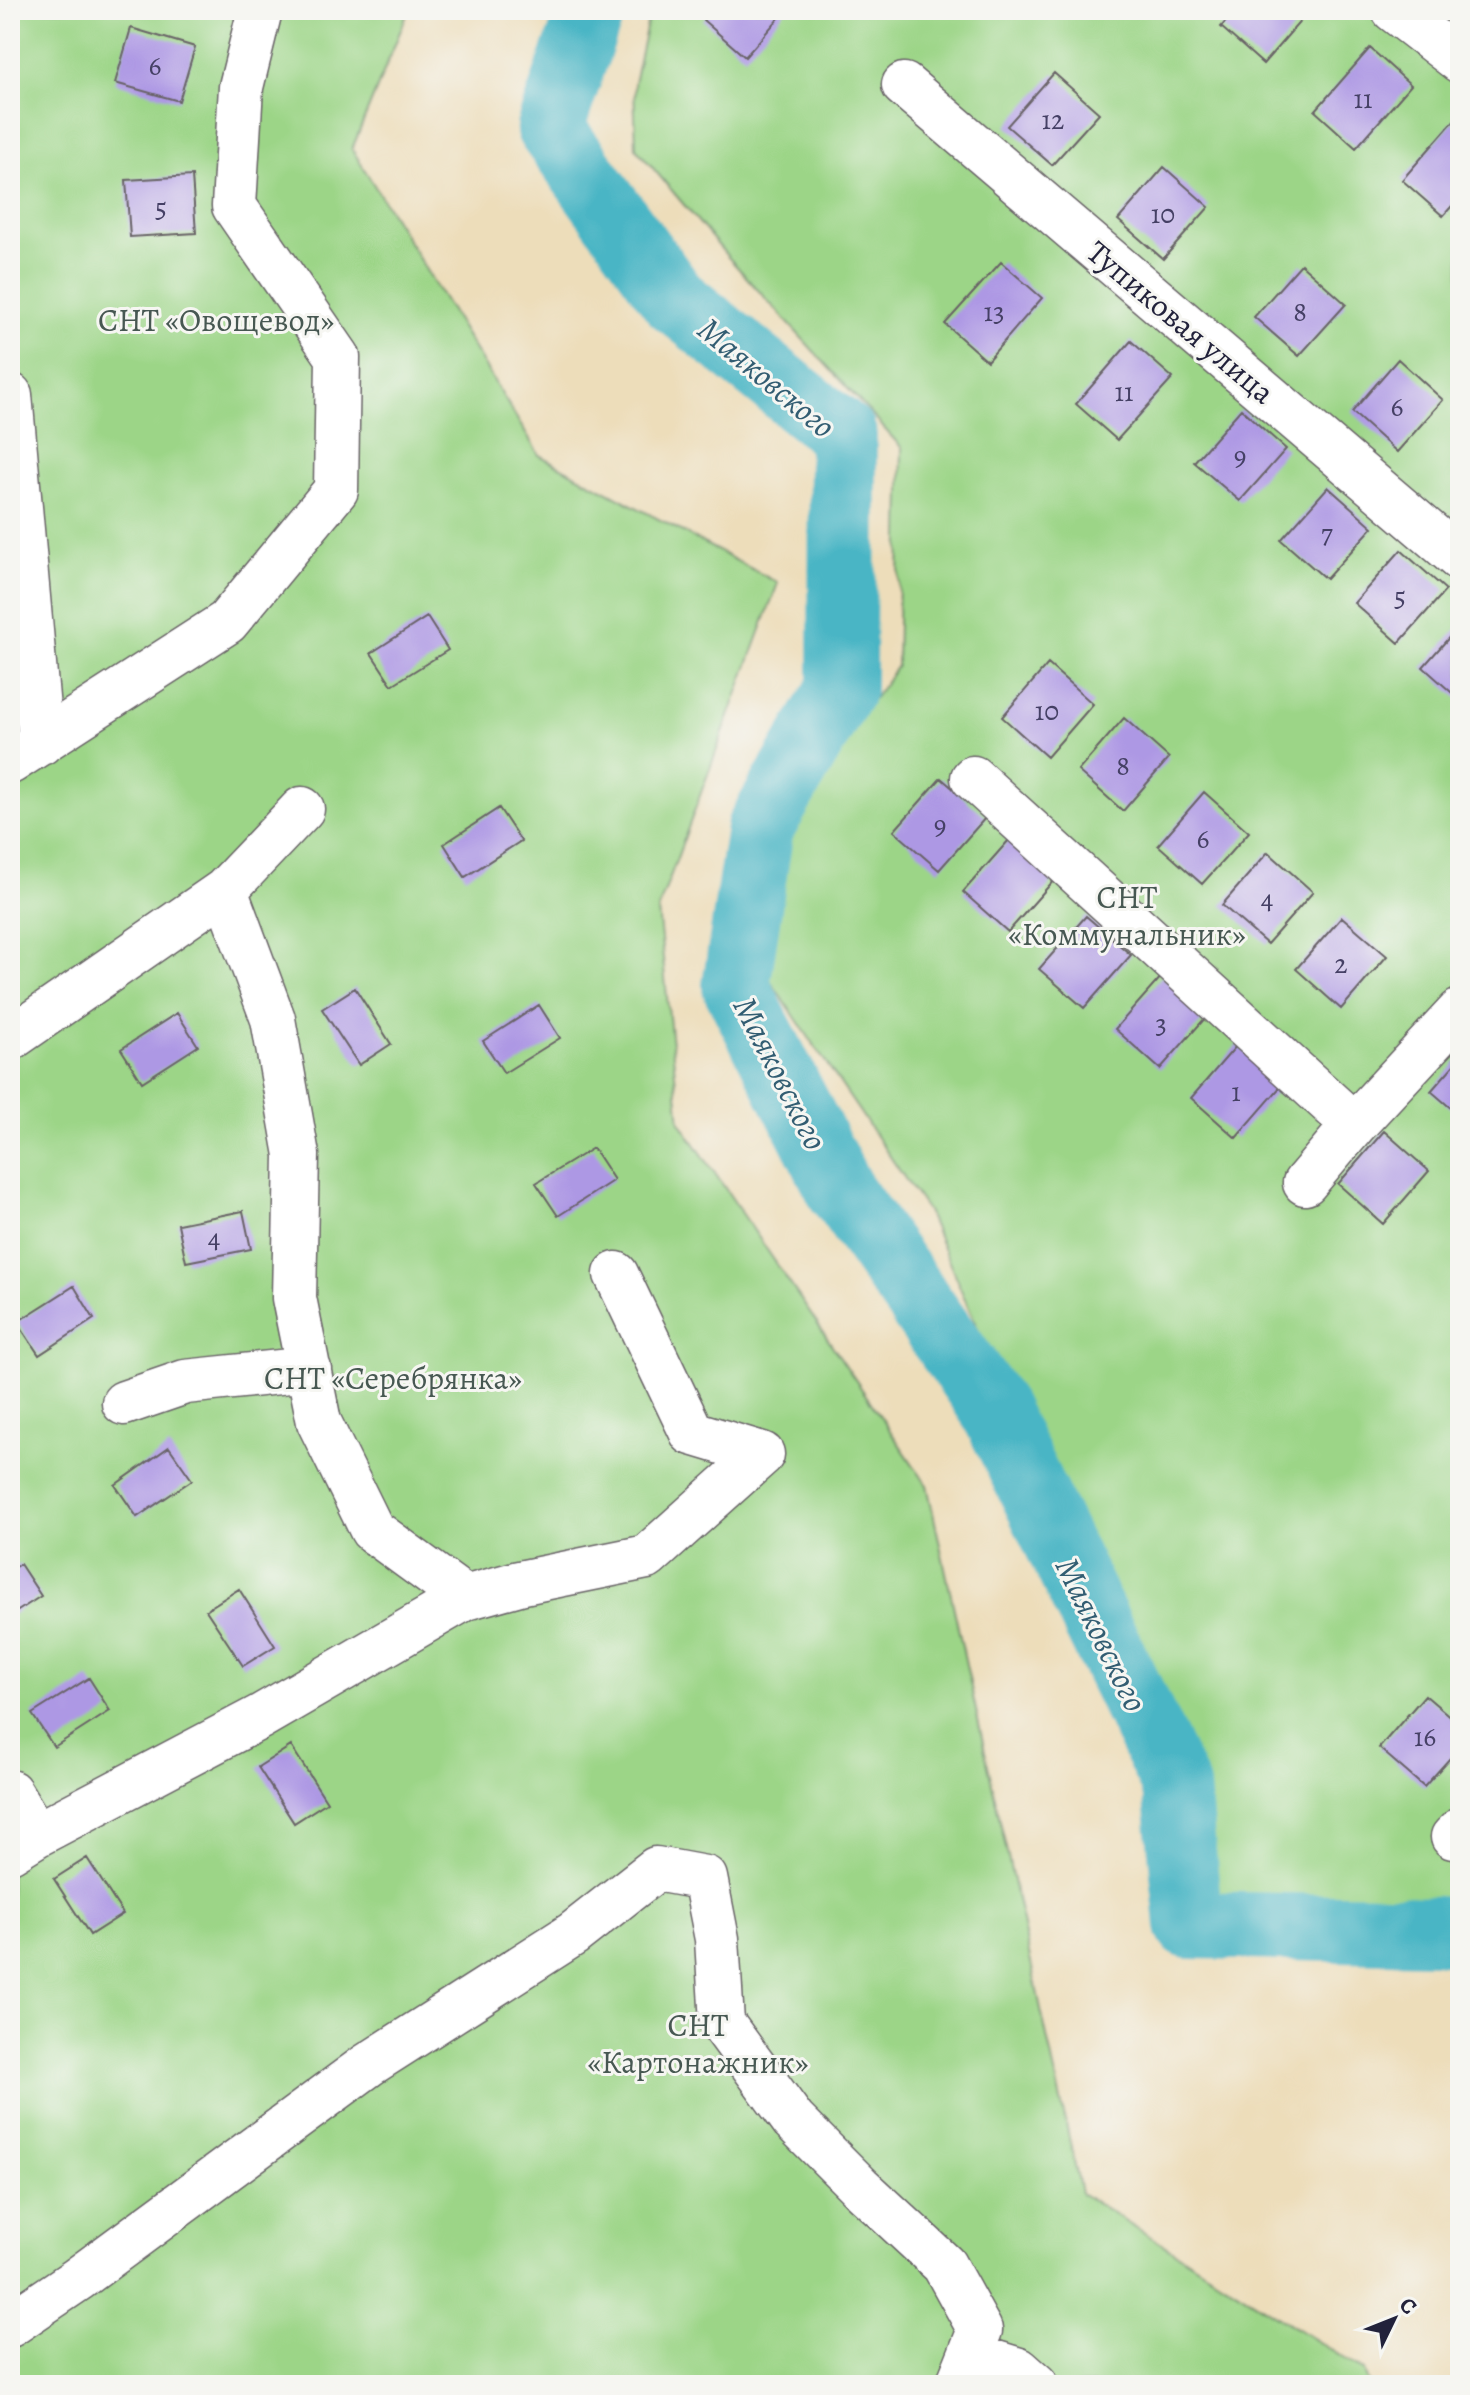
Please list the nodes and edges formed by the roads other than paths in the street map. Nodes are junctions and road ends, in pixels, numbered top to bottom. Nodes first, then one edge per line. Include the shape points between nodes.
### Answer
1 (260, 10) edge
2 (1394, 10) edge
3 (1460, 61) edge
4 (904, 85) dead end
5 (10, 395) edge
6 (1460, 559) edge
7 (26, 752) edge
8 (973, 778) dead end
9 (302, 809) dead end
10 (225, 890) junction
11 (1460, 1011) edge
12 (10, 1039) edge
13 (1354, 1125) junction
14 (1305, 1183) dead end
15 (616, 1274) dead end
16 (309, 1369) junction
17 (124, 1403) dead end
18 (465, 1598) junction
19 (10, 1792) edge
20 (23, 1843) edge
21 (10, 2325) edge
22 (964, 2370) edge
23 (1036, 2385) edge

1 - 7 street via 241,87 234,206 338,357 336,490 227,622
2 - 3 street
4 - 6 street, Тупиковая улица
5 - 7 street
8 - 13 street
9 - 10 street
10 - 12 street
10 - 16 street via 273,1019 292,1125 297,1155 294,1298
11 - 13 street
13 - 14 street
15 - 18 street via 692,1433 762,1454 647,1557
16 - 17 street via 185,1382
16 - 18 street via 319,1422 372,1530
18 - 20 street via 260,1717
19 - 20 street
21 - 22 street via 368,2065 573,1934 656,1869 705,1878 717,1939 722,2023 793,2120 944,2265 980,2330
22 - 23 street via 1019,2370

